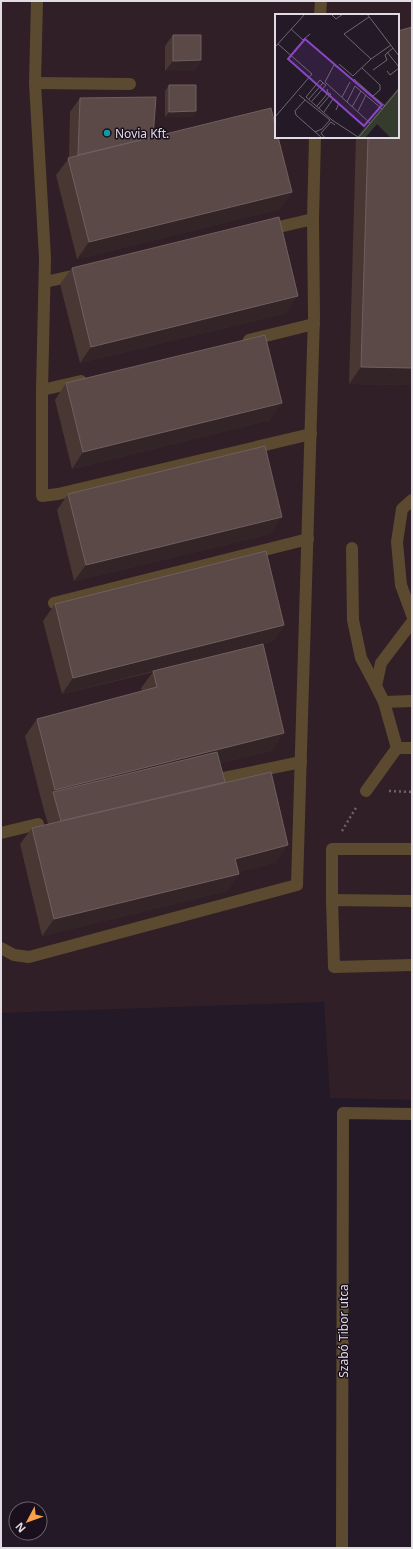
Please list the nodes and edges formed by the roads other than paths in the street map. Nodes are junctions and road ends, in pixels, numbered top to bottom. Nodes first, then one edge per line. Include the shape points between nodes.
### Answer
1 (37, 1) edge
2 (321, 1) edge
3 (320, 14) edge
4 (35, 83) junction
5 (130, 84) dead end
6 (316, 138) edge
7 (313, 219) junction
8 (252, 234) edge
9 (91, 271) edge
10 (45, 282) junction
11 (314, 324) junction
12 (238, 342) edge
13 (94, 377) edge
14 (42, 390) junction
15 (311, 434) junction
16 (412, 500) edge
17 (308, 539) junction
18 (352, 548) dead end
19 (54, 603) edge
20 (412, 615) edge
21 (412, 622) edge
22 (376, 686) junction
23 (412, 701) edge
24 (384, 702) junction
25 (397, 748) junction
26 (412, 748) edge
27 (301, 762) junction
28 (219, 779) edge
29 (366, 791) dead end
30 (38, 824) dead end
31 (1, 833) edge
32 (412, 849) edge
33 (332, 900) junction
34 (412, 901) edge
35 (1, 948) edge
36 (412, 964) edge
37 (412, 1114) edge
38 (342, 1548) edge

1 - 4 street
2 - 3 street
4 - 5 street
4 - 10 street
6 - 7 street
7 - 8 street
7 - 11 street
9 - 10 street
10 - 14 street
11 - 12 street
11 - 15 street
13 - 14 street
14 - 15 street via 42,496
15 - 17 street
16 - 20 street via 402,508 397,542 401,585
17 - 19 street
17 - 27 street
18 - 22 street via 353,620 361,658
21 - 22 street via 381,663
22 - 24 street
23 - 24 street
24 - 25 street
25 - 26 street
25 - 29 street
27 - 28 street
27 - 35 street via 298,885 29,957 14,955
30 - 31 street
32 - 33 street via 332,848
33 - 34 street
33 - 36 street via 334,967
37 - 38 street, Szabó Tibor utca via 343,1113

